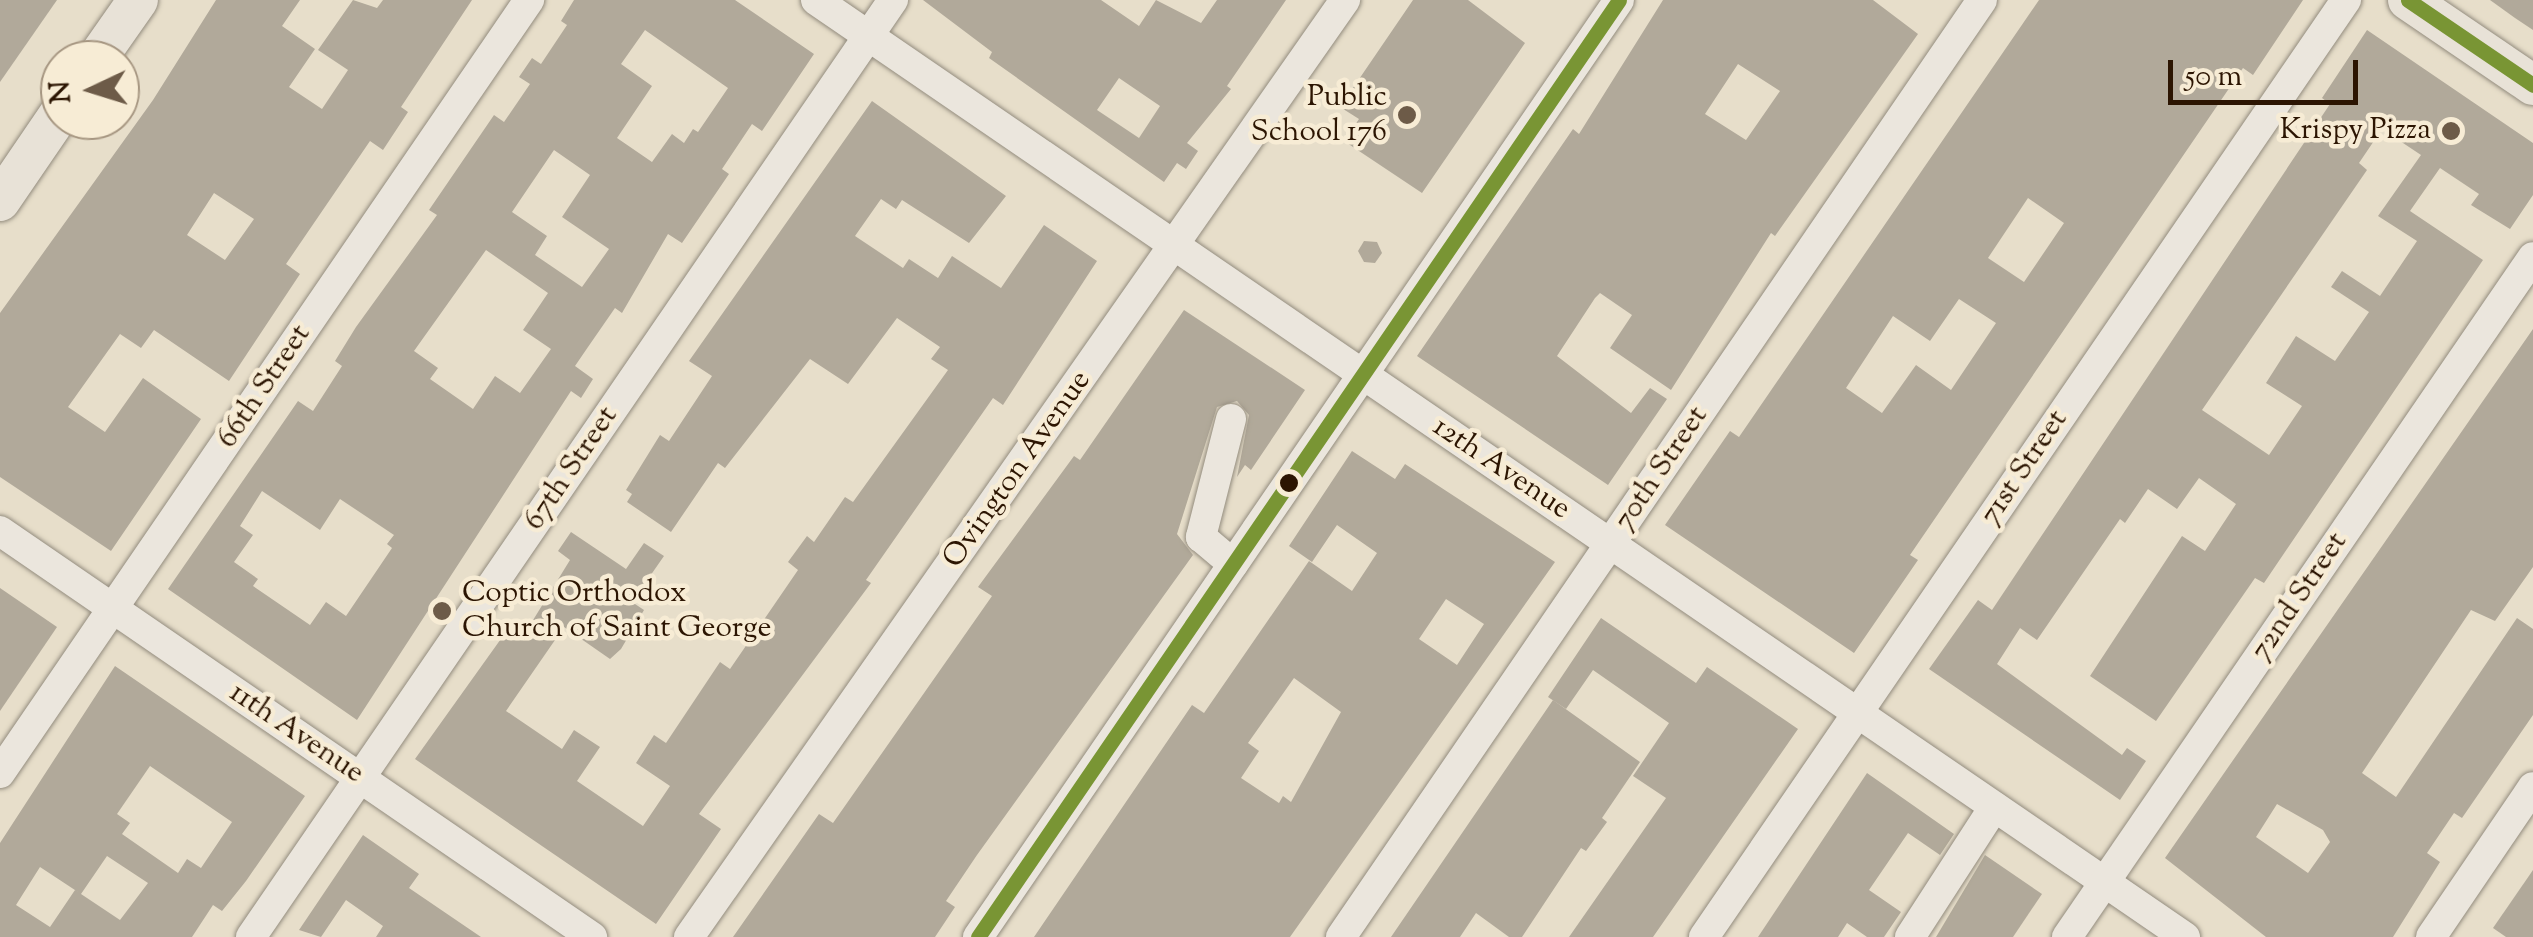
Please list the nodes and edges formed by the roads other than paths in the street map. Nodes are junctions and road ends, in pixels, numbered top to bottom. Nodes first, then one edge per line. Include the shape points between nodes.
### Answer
1 (138, 0) edge
2 (529, 0) edge
3 (816, 0) edge
4 (893, 0) edge
5 (1345, 0) edge
6 (1619, 0) edge
7 (1982, 0) edge
8 (2346, 0) edge
9 (2408, 0) edge
10 (868, 36) junction
11 (110, 40) edge
12 (2533, 85) edge
13 (42, 140) edge
14 (0, 201) edge
15 (1176, 246) junction
16 (2533, 257) edge
17 (1363, 374) junction
18 (1232, 419) dead end
19 (0, 532) edge
20 (1610, 544) junction
21 (1233, 564) junction
22 (113, 609) junction
23 (1857, 713) junction
24 (0, 773) edge
25 (360, 778) junction
26 (2533, 788) edge
27 (1994, 807) junction
28 (2105, 882) junction
29 (2438, 934) edge
30 (252, 937) edge
31 (592, 937) edge
32 (689, 937) edge
33 (978, 937) edge
34 (1341, 937) edge
35 (1704, 937) edge
36 (1910, 937) edge
37 (2067, 937) edge
38 (2185, 937) edge

1 - 11 main road
2 - 22 street, 66th Street
3 - 10 street, 12th Avenue
4 - 10 street, 67th Street
5 - 15 street, Ovington Avenue
6 - 17 street
7 - 20 street, 70th Street
8 - 23 street, 71st Street
9 - 12 main road
10 - 15 street, 12th Avenue
10 - 25 street, 67th Street
13 - 14 main road
15 - 17 street, 12th Avenue
15 - 32 street, Ovington Avenue
16 - 28 street, 72nd Street
17 - 20 street, 12th Avenue
17 - 21 street
18 - 21 street via 1200,537
19 - 22 street, 11th Avenue
20 - 23 street, 12th Avenue
20 - 34 street, 70th Street
21 - 33 street
22 - 24 street, 66th Street
22 - 25 street, 11th Avenue
23 - 27 street, 12th Avenue
23 - 35 street, 71st Street
25 - 30 street, 67th Street
25 - 31 street, 11th Avenue
26 - 29 street
27 - 28 street, 12th Avenue
27 - 36 street
28 - 37 street, 72nd Street
28 - 38 street, 12th Avenue

